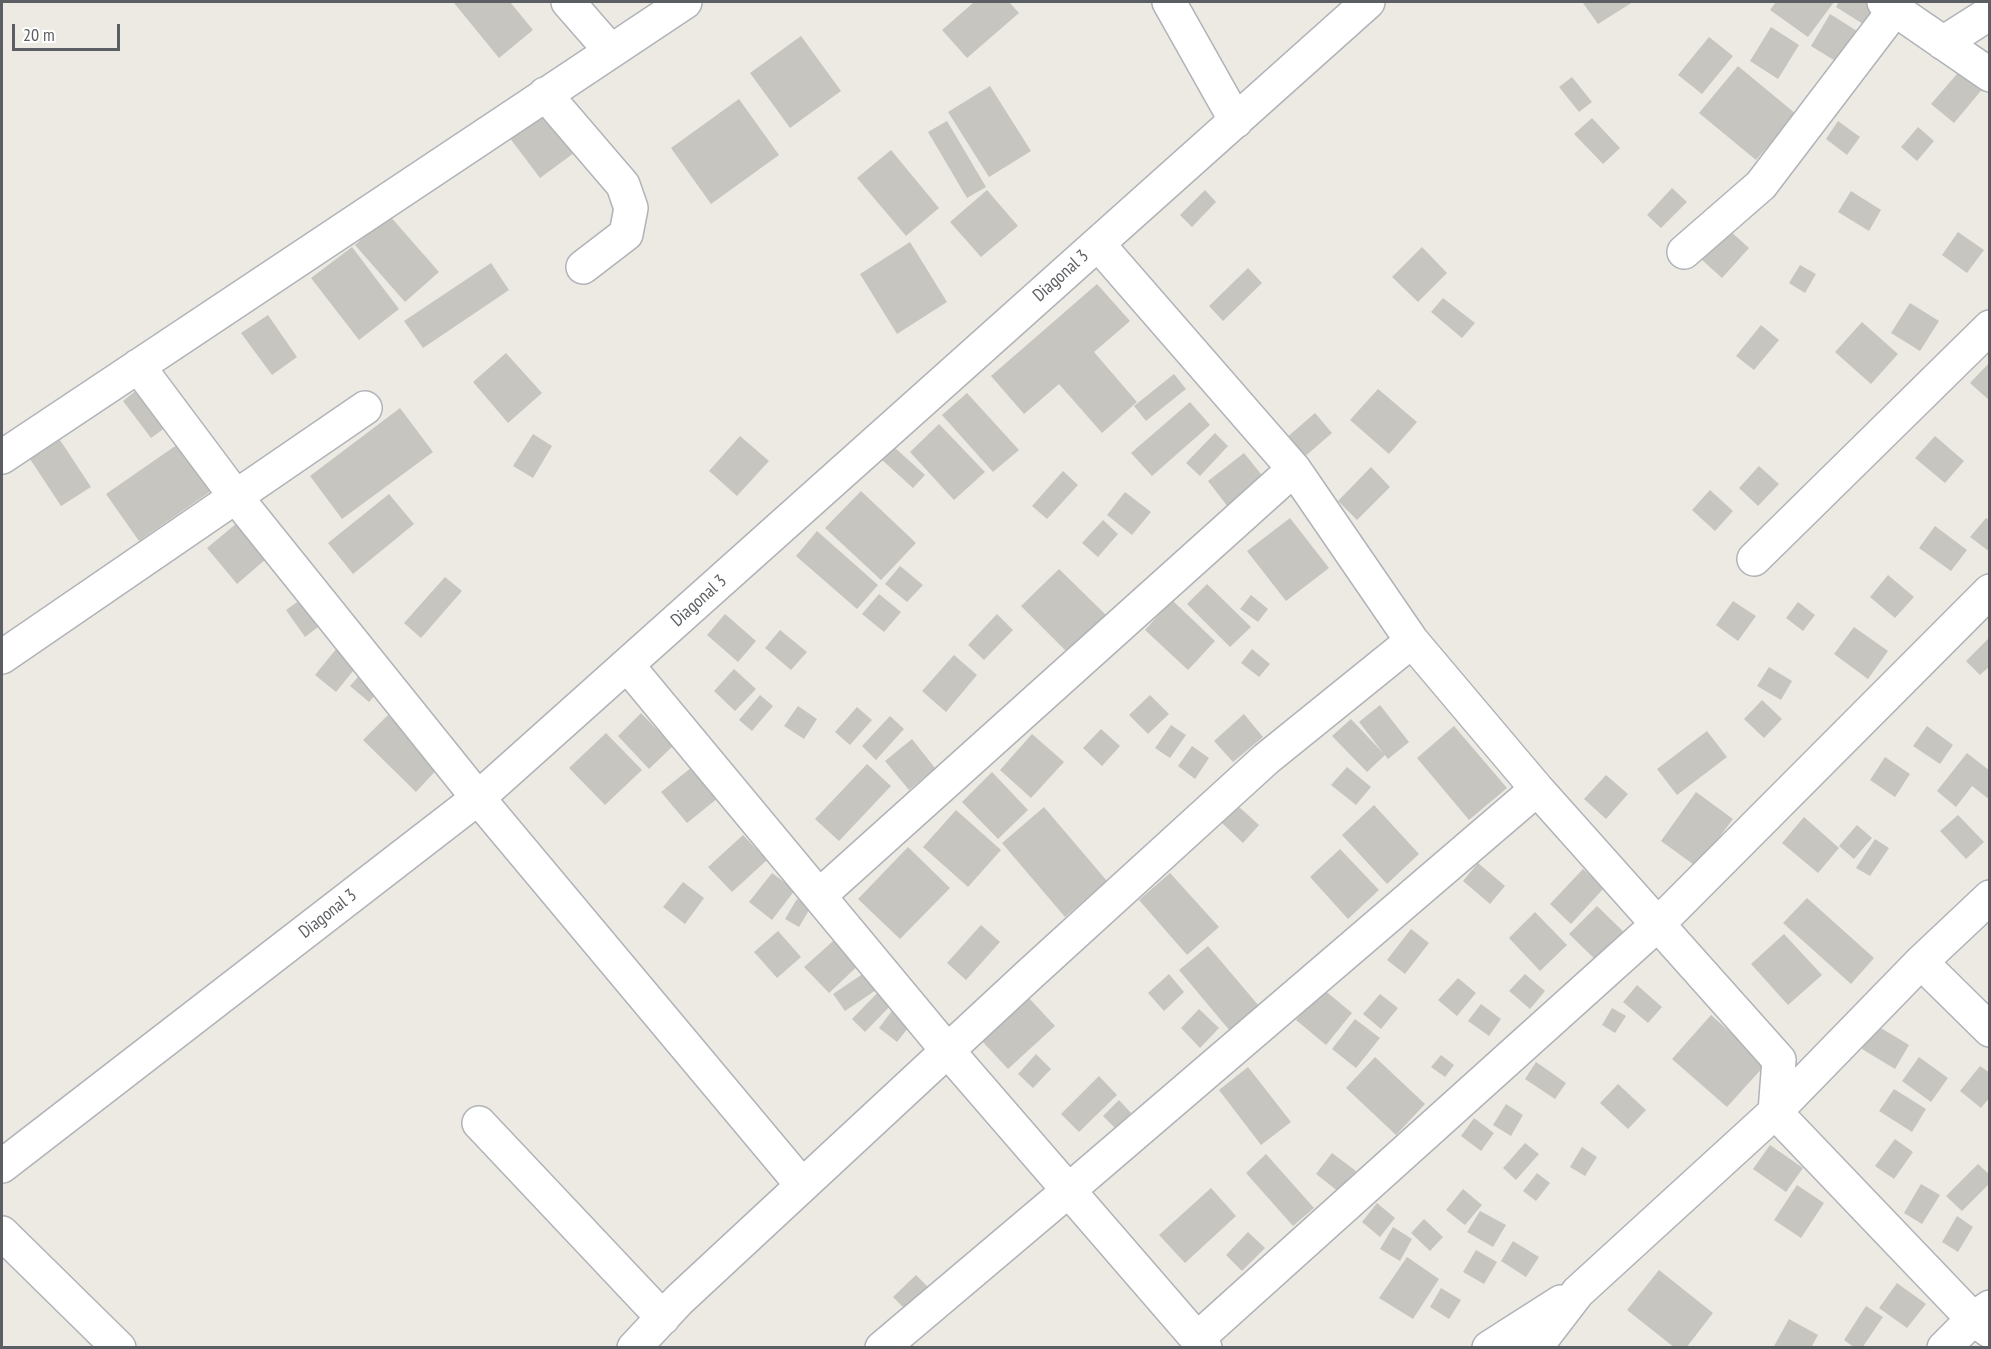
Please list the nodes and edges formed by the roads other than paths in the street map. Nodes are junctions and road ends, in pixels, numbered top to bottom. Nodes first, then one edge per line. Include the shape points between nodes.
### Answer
1 (568, 2) edge
2 (685, 2) edge
3 (1169, 2) edge
4 (1368, 2) edge
5 (1890, 5) edge
6 (1989, 13) edge
7 (1944, 43) junction
8 (610, 50) junction
9 (1989, 75) edge
10 (545, 94) junction
11 (1236, 121) junction
12 (1098, 244) junction
13 (1684, 252) dead end
14 (583, 267) dead end
15 (1989, 327) edge
16 (138, 366) junction
17 (365, 408) dead end
18 (2, 457) edge
19 (1294, 469) junction
20 (236, 497) junction
21 (1754, 559) dead end
22 (1989, 591) edge
23 (1412, 641) junction
24 (2, 657) edge
25 (627, 665) junction
26 (1537, 789) junction
27 (478, 798) junction
28 (819, 896) junction
29 (1989, 897) edge
30 (1658, 924) junction
31 (1921, 962) junction
32 (1989, 1030) edge
33 (947, 1050) junction
34 (1775, 1112) junction
35 (479, 1123) dead end
36 (2, 1166) edge
37 (802, 1185) junction
38 (1069, 1190) junction
39 (2, 1233) edge
40 (1578, 1292) junction
41 (663, 1318) junction
42 (1984, 1319) edge
43 (1201, 1343) edge
44 (119, 1347) edge
45 (634, 1347) edge
46 (882, 1347) edge
47 (1489, 1347) edge
48 (1536, 1347) edge
49 (1944, 1347) edge

1 - 8 street
2 - 8 street
3 - 11 street
4 - 11 street, Diagonal 3
5 - 7 street
5 - 13 street via 1761,185
6 - 7 street
7 - 9 street
8 - 10 street
10 - 14 street via 623,185 631,208 626,234
10 - 16 street
11 - 12 street, Diagonal 3
12 - 19 street
12 - 25 street, Diagonal 3
15 - 21 street
16 - 18 street
16 - 20 street
17 - 20 street
19 - 23 street
19 - 28 street
20 - 24 street
20 - 27 street
22 - 30 street
23 - 26 street
23 - 33 street via 1266,759
25 - 27 street, Diagonal 3
25 - 28 street
26 - 30 street
26 - 38 street
27 - 36 street, Diagonal 3
27 - 37 street
28 - 33 street
29 - 31 street
30 - 34 street via 1779,1060
30 - 43 street
31 - 32 street
31 - 34 street
33 - 37 street
33 - 38 street
34 - 40 street
34 - 42 street
35 - 41 street
37 - 41 street
38 - 43 street
38 - 46 street
39 - 44 street
40 - 47 street
40 - 48 street
41 - 45 street
42 - 49 street

